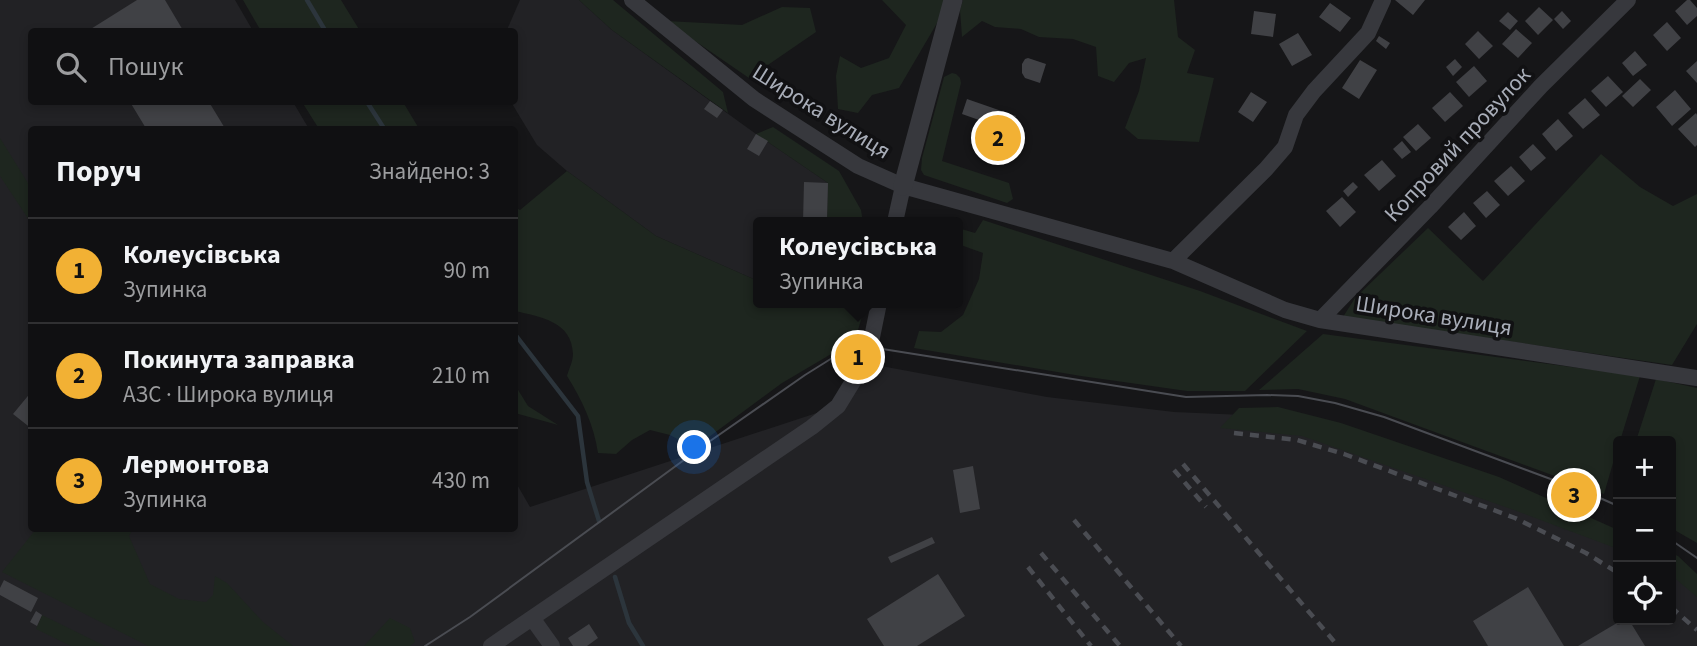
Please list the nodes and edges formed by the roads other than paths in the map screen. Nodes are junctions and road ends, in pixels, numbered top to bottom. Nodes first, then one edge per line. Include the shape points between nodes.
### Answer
1 (632, 0) edge
2 (953, 0) edge
3 (1383, 0) edge
4 (1628, 0) edge
5 (903, 186) junction
6 (896, 217) edge
7 (1173, 261) junction
8 (878, 308) edge
9 (1320, 320) junction
10 (1697, 378) edge
11 (532, 618) junction
12 (491, 646) edge
13 (552, 646) edge

1 - 5 street, Широка вулиця via 754,99 858,166
2 - 5 street
3 - 7 street via 1368,33 1296,115 1285,147
4 - 9 street, Копровий провулок
5 - 6 street
5 - 7 street, Широка вулиця
7 - 9 street, Широка вулиця via 1285,310
8 - 11 street via 868,355 838,406
9 - 10 street, Широка вулиця
11 - 12 street
11 - 13 street

